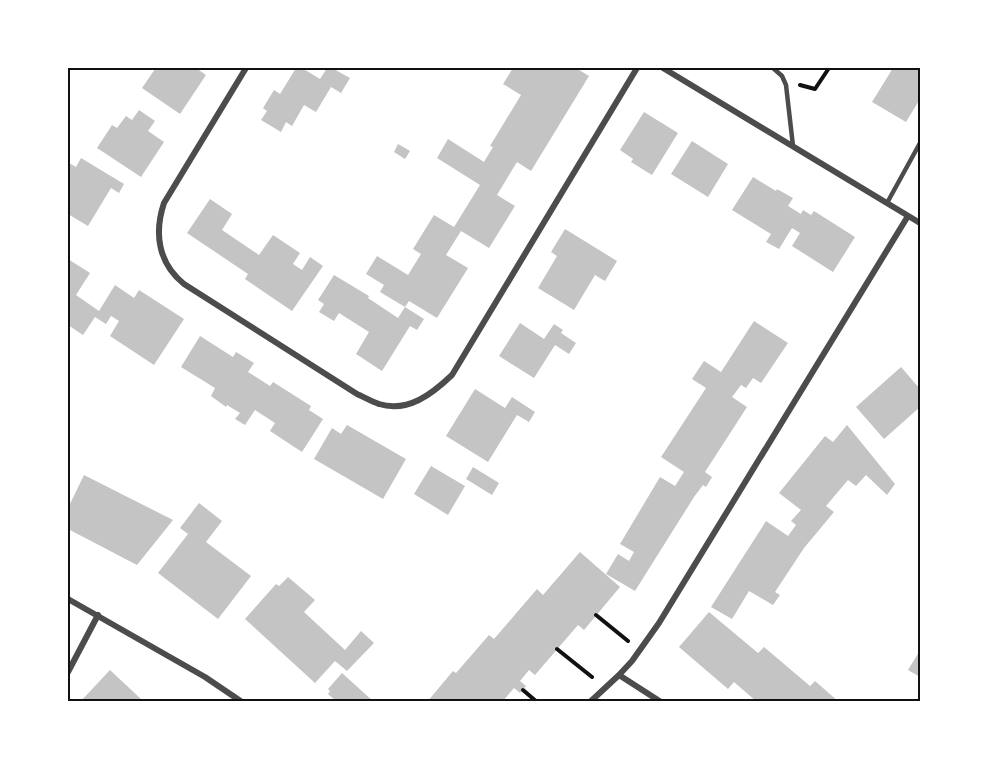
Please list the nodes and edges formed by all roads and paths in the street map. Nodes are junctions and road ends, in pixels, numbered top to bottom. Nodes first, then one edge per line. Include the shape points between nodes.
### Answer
1 (246, 68) edge
2 (637, 68) edge
3 (663, 68) edge
4 (773, 68) edge
5 (829, 68) edge
6 (785, 82) junction
7 (921, 143) edge
8 (793, 146) junction
9 (887, 203) junction
10 (908, 216) junction
11 (921, 223) edge
12 (68, 599) edge
13 (98, 615) junction
14 (596, 615) dead end
15 (628, 641) dead end
16 (557, 649) dead end
17 (68, 672) edge
18 (619, 675) junction
19 (592, 677) dead end
20 (523, 690) dead end
21 (242, 702) edge
22 (537, 702) edge
23 (590, 702) edge
24 (661, 702) edge

1 - 2 street via 164,203 158,228 168,266 184,284 357,393 393,406 418,401 452,375
3 - 8 street
4 - 6 lane
5 - 6 path via 815,89
6 - 8 lane
7 - 9 lane
8 - 9 street
9 - 10 street
10 - 11 street
10 - 18 street via 659,623
12 - 13 street
13 - 17 street
13 - 21 street via 205,676
14 - 15 path
16 - 19 path
18 - 23 street
18 - 24 street
20 - 22 path

